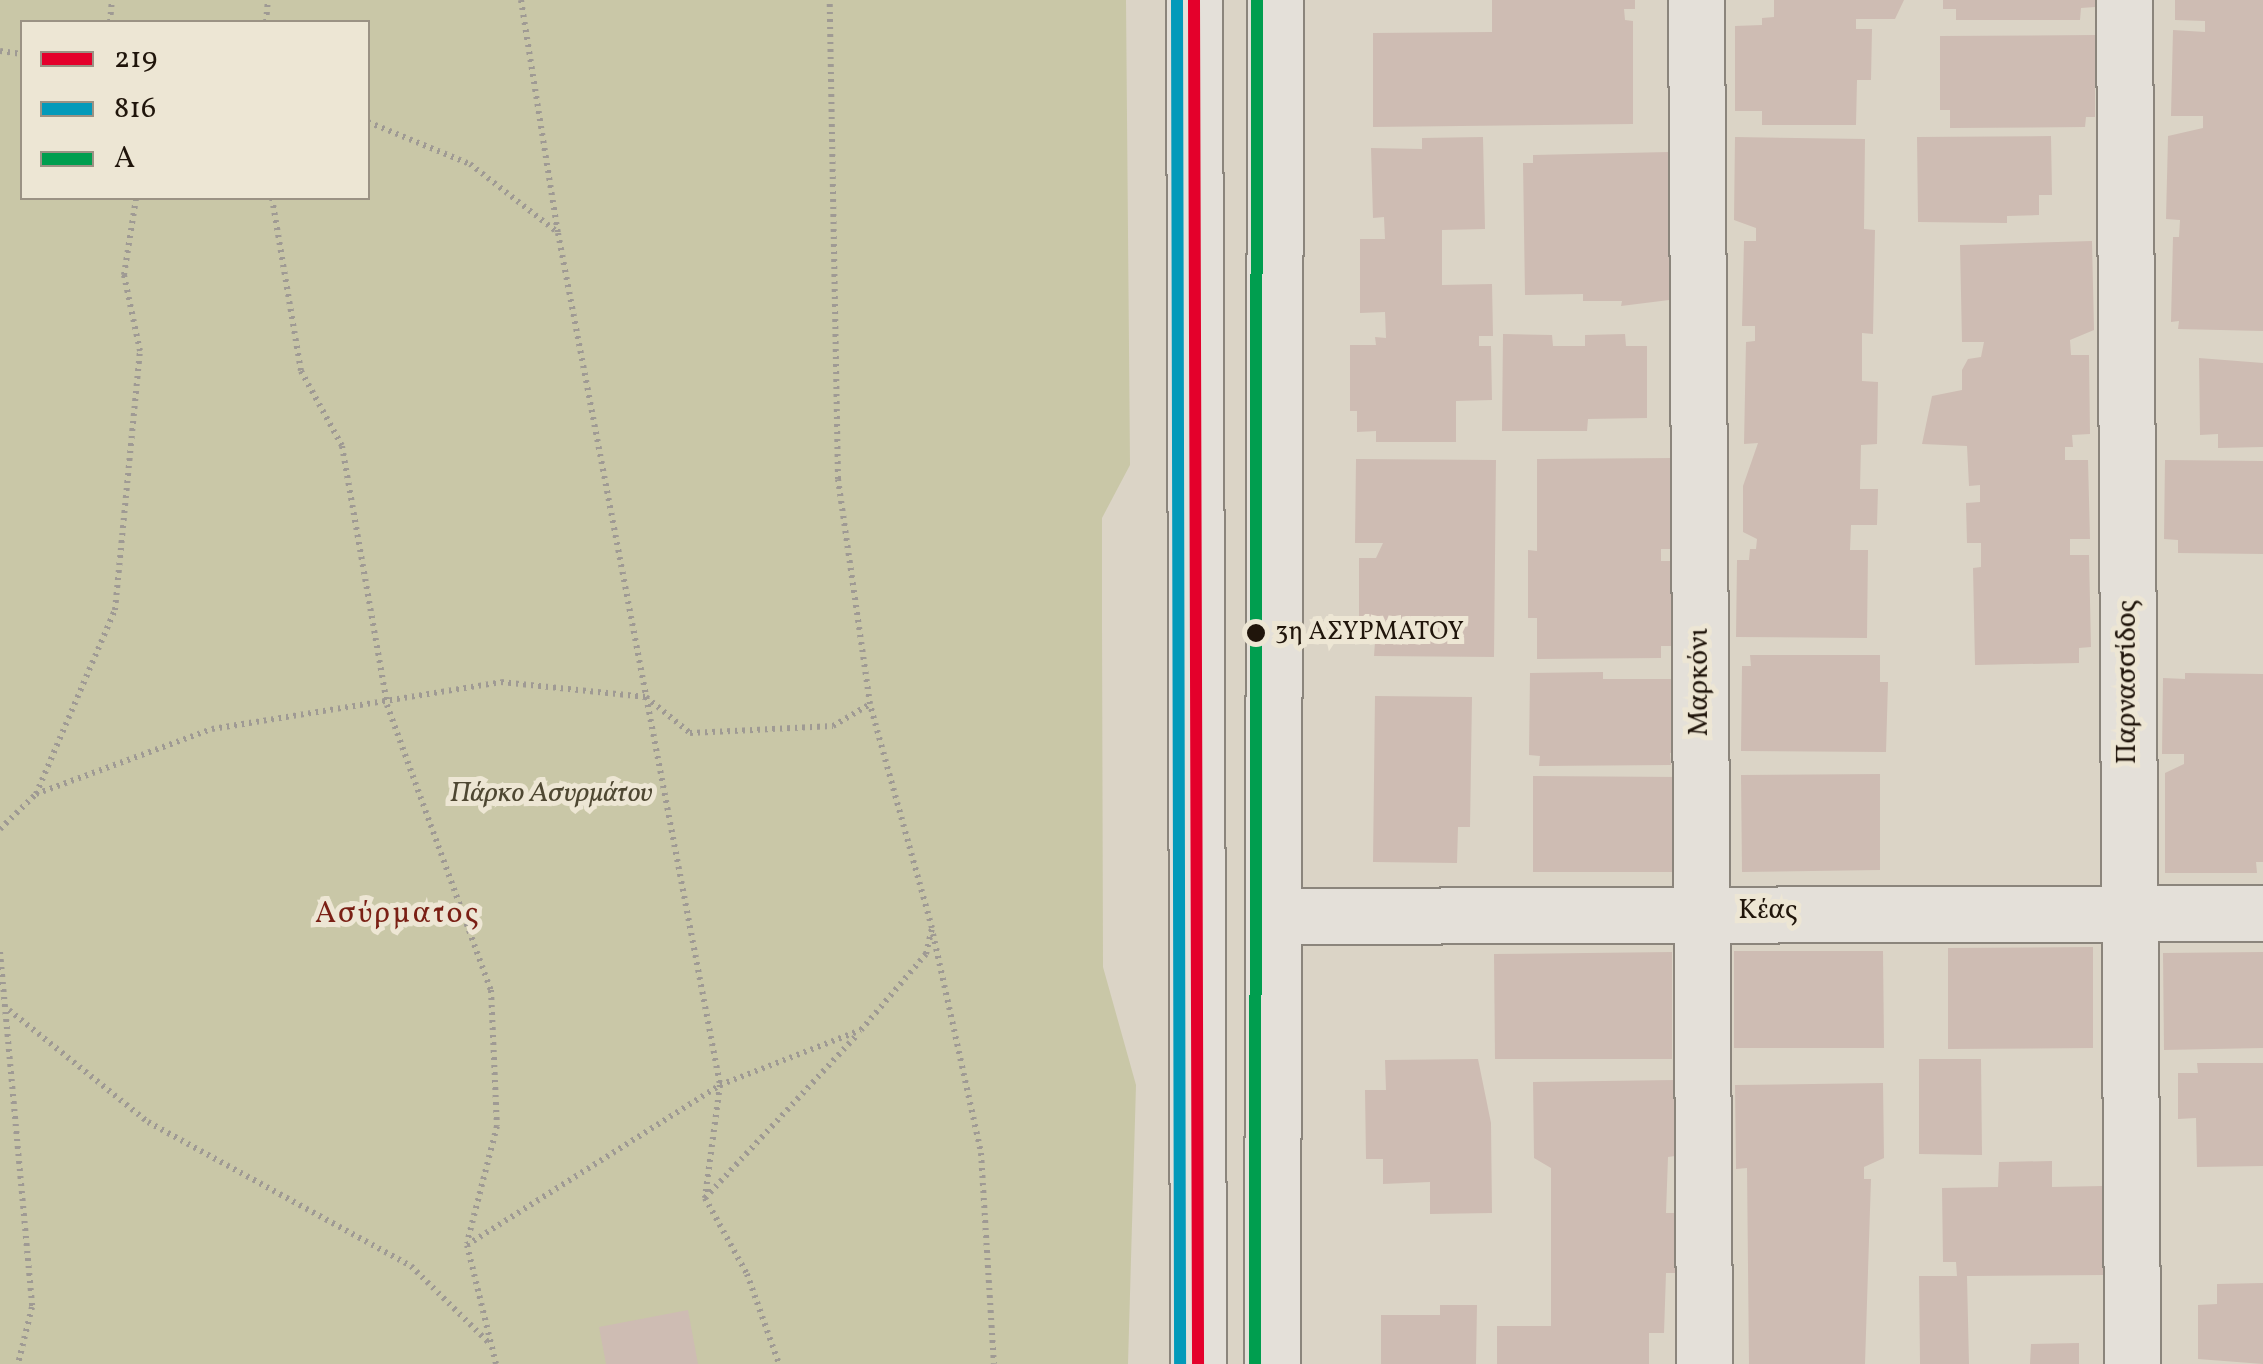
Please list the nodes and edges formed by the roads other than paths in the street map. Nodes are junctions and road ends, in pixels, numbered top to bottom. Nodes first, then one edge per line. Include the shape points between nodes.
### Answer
1 (1194, 0) edge
2 (1275, 0) edge
3 (1696, 0) edge
4 (2124, 0) edge
5 (1701, 911) junction
6 (2129, 912) junction
7 (2263, 913) edge
8 (1273, 916) junction
9 (1198, 1364) edge
10 (1272, 1364) edge
11 (1704, 1364) edge
12 (2132, 1364) edge

1 - 9 street
2 - 8 street
3 - 5 street, Μαρκόνι
4 - 6 street, Παρνασσίδος
5 - 6 street, Κέας
5 - 8 street, Κέας
5 - 11 street, Μαρκόνι
6 - 7 street, Κέας
6 - 12 street, Παρνασσίδος
8 - 10 street

